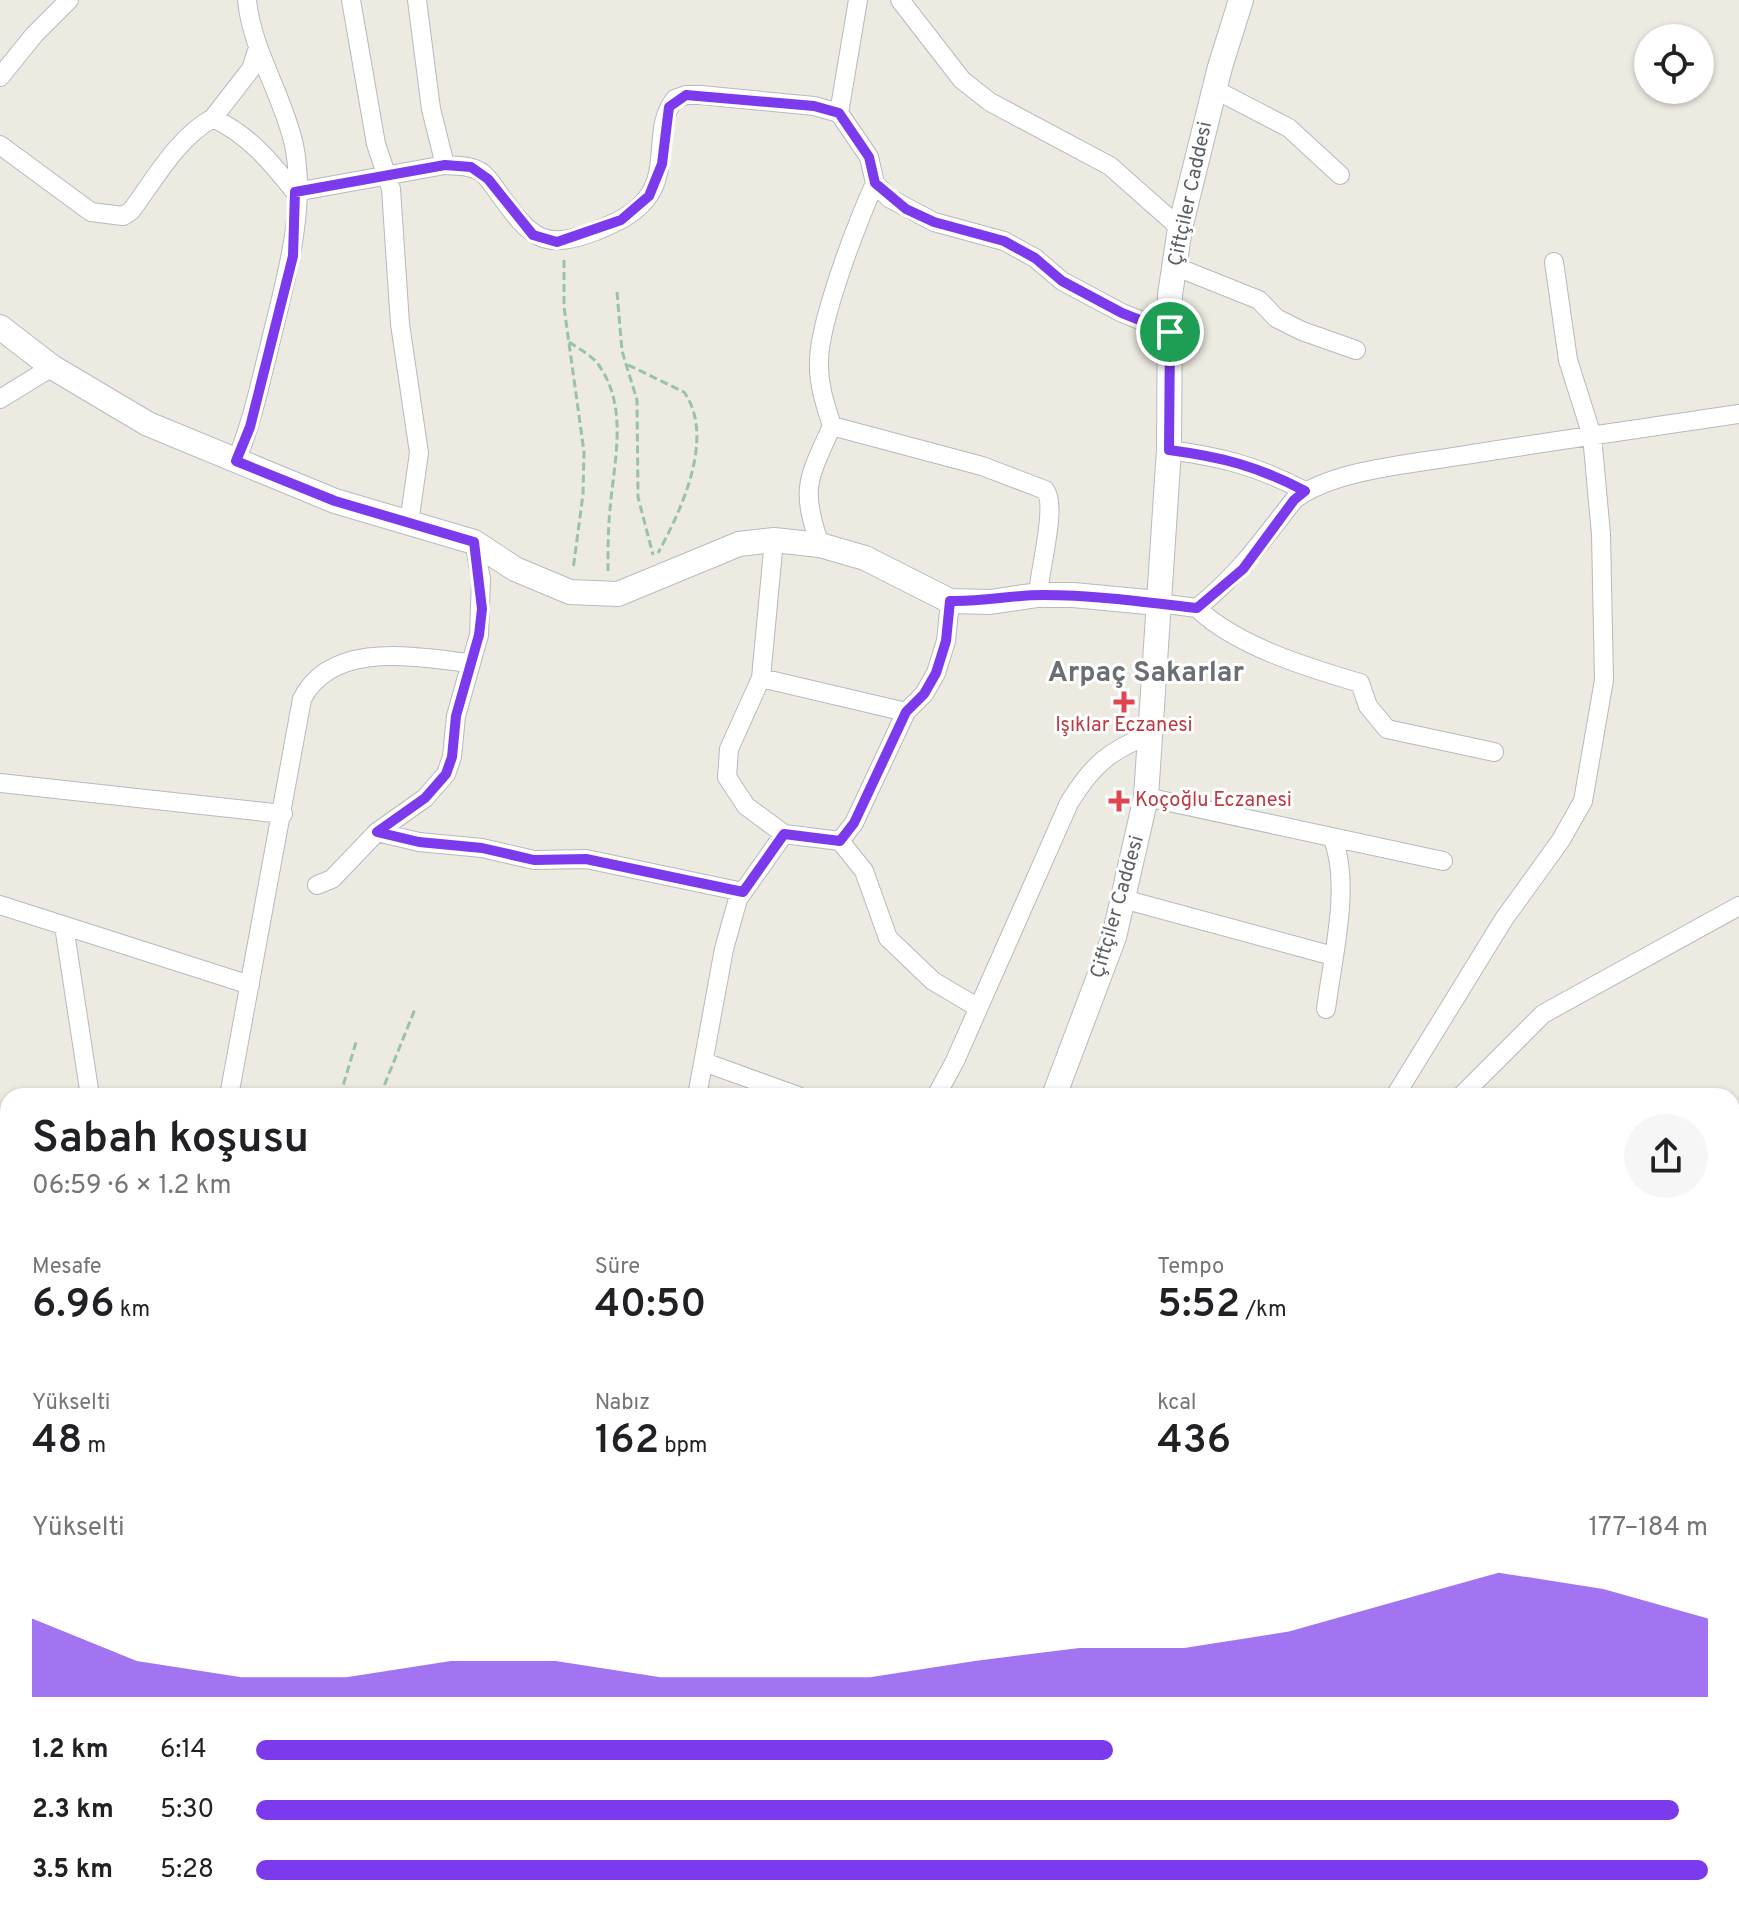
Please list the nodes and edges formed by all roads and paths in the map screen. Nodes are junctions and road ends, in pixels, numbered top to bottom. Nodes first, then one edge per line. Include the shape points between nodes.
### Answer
1 (69, 0) edge
2 (247, 0) edge
3 (351, 0) edge
4 (417, 0) edge
5 (858, 0) edge
6 (900, 0) edge
7 (1241, 0) edge
8 (258, 48) junction
9 (0, 77) edge
10 (1214, 89) junction
11 (839, 113) junction
12 (213, 118) junction
13 (0, 145) edge
14 (445, 165) junction
15 (1340, 175) dead end
16 (387, 176) junction
17 (875, 183) junction
18 (295, 192) junction
19 (1180, 228) junction
20 (564, 240) junction
21 (1554, 262) dead end
22 (1174, 266) junction
23 (617, 292) dead end
24 (0, 327) edge
25 (1170, 332) junction
26 (568, 341) junction
27 (1356, 350) dead end
28 (627, 365) junction
29 (52, 367) junction
30 (0, 399) edge
31 (1739, 414) edge
32 (832, 426) junction
33 (1592, 436) junction
34 (1169, 450) junction
35 (236, 461) junction
36 (1305, 491) junction
37 (409, 523) junction
38 (774, 540) junction
39 (474, 542) junction
40 (820, 545) junction
41 (570, 592) junction
42 (607, 595) junction
43 (1038, 595) junction
44 (950, 601) junction
45 (1158, 603) junction
46 (1197, 608) junction
47 (470, 663) junction
48 (761, 678) junction
49 (906, 712) junction
50 (1151, 734) junction
51 (1494, 752) dead end
52 (0, 783) edge
53 (1146, 797) junction
54 (283, 814) junction
55 (377, 832) junction
56 (784, 834) junction
57 (1332, 837) junction
58 (840, 841) junction
59 (1443, 861) dead end
60 (317, 885) dead end
61 (743, 892) junction
62 (1123, 899) junction
63 (0, 905) edge
64 (1739, 906) edge
65 (64, 926) junction
66 (1333, 956) junction
67 (250, 985) junction
68 (977, 1007) junction
69 (415, 1009) dead end
70 (1326, 1009) dead end
71 (357, 1039) dead end
72 (704, 1062) junction
73 (89, 1088) edge
74 (231, 1088) edge
75 (342, 1088) edge
76 (383, 1088) edge
77 (699, 1088) edge
78 (776, 1088) edge
79 (940, 1088) edge
80 (1057, 1088) edge
81 (1400, 1088) edge
82 (1469, 1088) edge

1 - 9 street
2 - 8 street
3 - 16 street via 376,144
4 - 14 street via 431,109
5 - 11 street
6 - 19 street via 962,80 990,102 1110,166
7 - 10 street, Çiftçiler Caddesi
8 - 12 street via 251,69
8 - 18 street via 294,147
10 - 15 street via 1289,128
10 - 19 street, Çiftçiler Caddesi
11 - 17 street via 869,157
11 - 20 street via 701,95 675,99 665,118 658,180 649,196 621,220
12 - 13 street via 182,144 123,216 91,212
12 - 18 street via 260,148
14 - 16 street
14 - 20 street via 481,172 533,235 543,241
16 - 18 street
16 - 37 street via 400,324 419,453
17 - 25 street via 906,209 1004,241 1062,281
17 - 32 street via 820,346 821,394
18 - 35 street via 293,256 250,427
19 - 22 street, Çiftçiler Caddesi
20 - 26 path
21 - 33 street via 1568,360
22 - 25 street, Çiftçiler Caddesi
22 - 27 street via 1259,300 1276,318 1302,331
23 - 28 path via 618,329
24 - 29 street
25 - 34 street, Çiftçiler Caddesi
26 - 41 path via 584,452
26 - 42 path via 597,362 610,387 616,419
28 - 28 path via 638,413 638,497 654,559 692,469 694,421 684,392
29 - 30 street
29 - 35 street via 148,424
31 - 33 street
32 - 40 street via 808,478 806,495
32 - 43 street via 982,466 1045,490 1052,506
33 - 36 street via 1408,465
33 - 81 street via 1601,534 1604,680 1583,801
34 - 36 street via 1225,457
34 - 45 street, Çiftçiler Caddesi
35 - 37 street via 335,501
36 - 46 street via 1243,569
37 - 39 street
38 - 40 street
38 - 42 street via 739,544
38 - 48 street
39 - 41 street via 515,569
39 - 47 street via 482,609
40 - 44 street via 865,558
41 - 42 street
43 - 44 street
43 - 45 street
44 - 49 street via 936,673
45 - 46 street
45 - 50 street, Çiftçiler Caddesi
46 - 51 street via 1242,639 1360,683 1368,706 1387,729
47 - 54 street via 376,657 320,673 302,699
47 - 55 street via 446,774 425,798
48 - 49 street
48 - 56 street via 729,749 727,777 746,806
49 - 58 street via 854,823
50 - 53 street, Çiftçiler Caddesi
50 - 68 street via 1118,746 1086,775
52 - 54 street
53 - 57 street
53 - 62 street, Çiftçiler Caddesi
54 - 67 street
55 - 60 street via 344,868
55 - 61 street via 534,860 586,859
56 - 58 street
56 - 61 street
57 - 59 street
57 - 66 street via 1340,897
58 - 68 street via 864,871 888,938 933,981
61 - 72 street via 724,949
62 - 66 street
62 - 80 street, Çiftçiler Caddesi via 1114,937
63 - 65 street
64 - 82 street via 1543,1014
65 - 67 street
65 - 73 street
66 - 70 street
67 - 74 street
68 - 79 street
69 - 76 path
71 - 75 path
72 - 77 street
72 - 78 street

